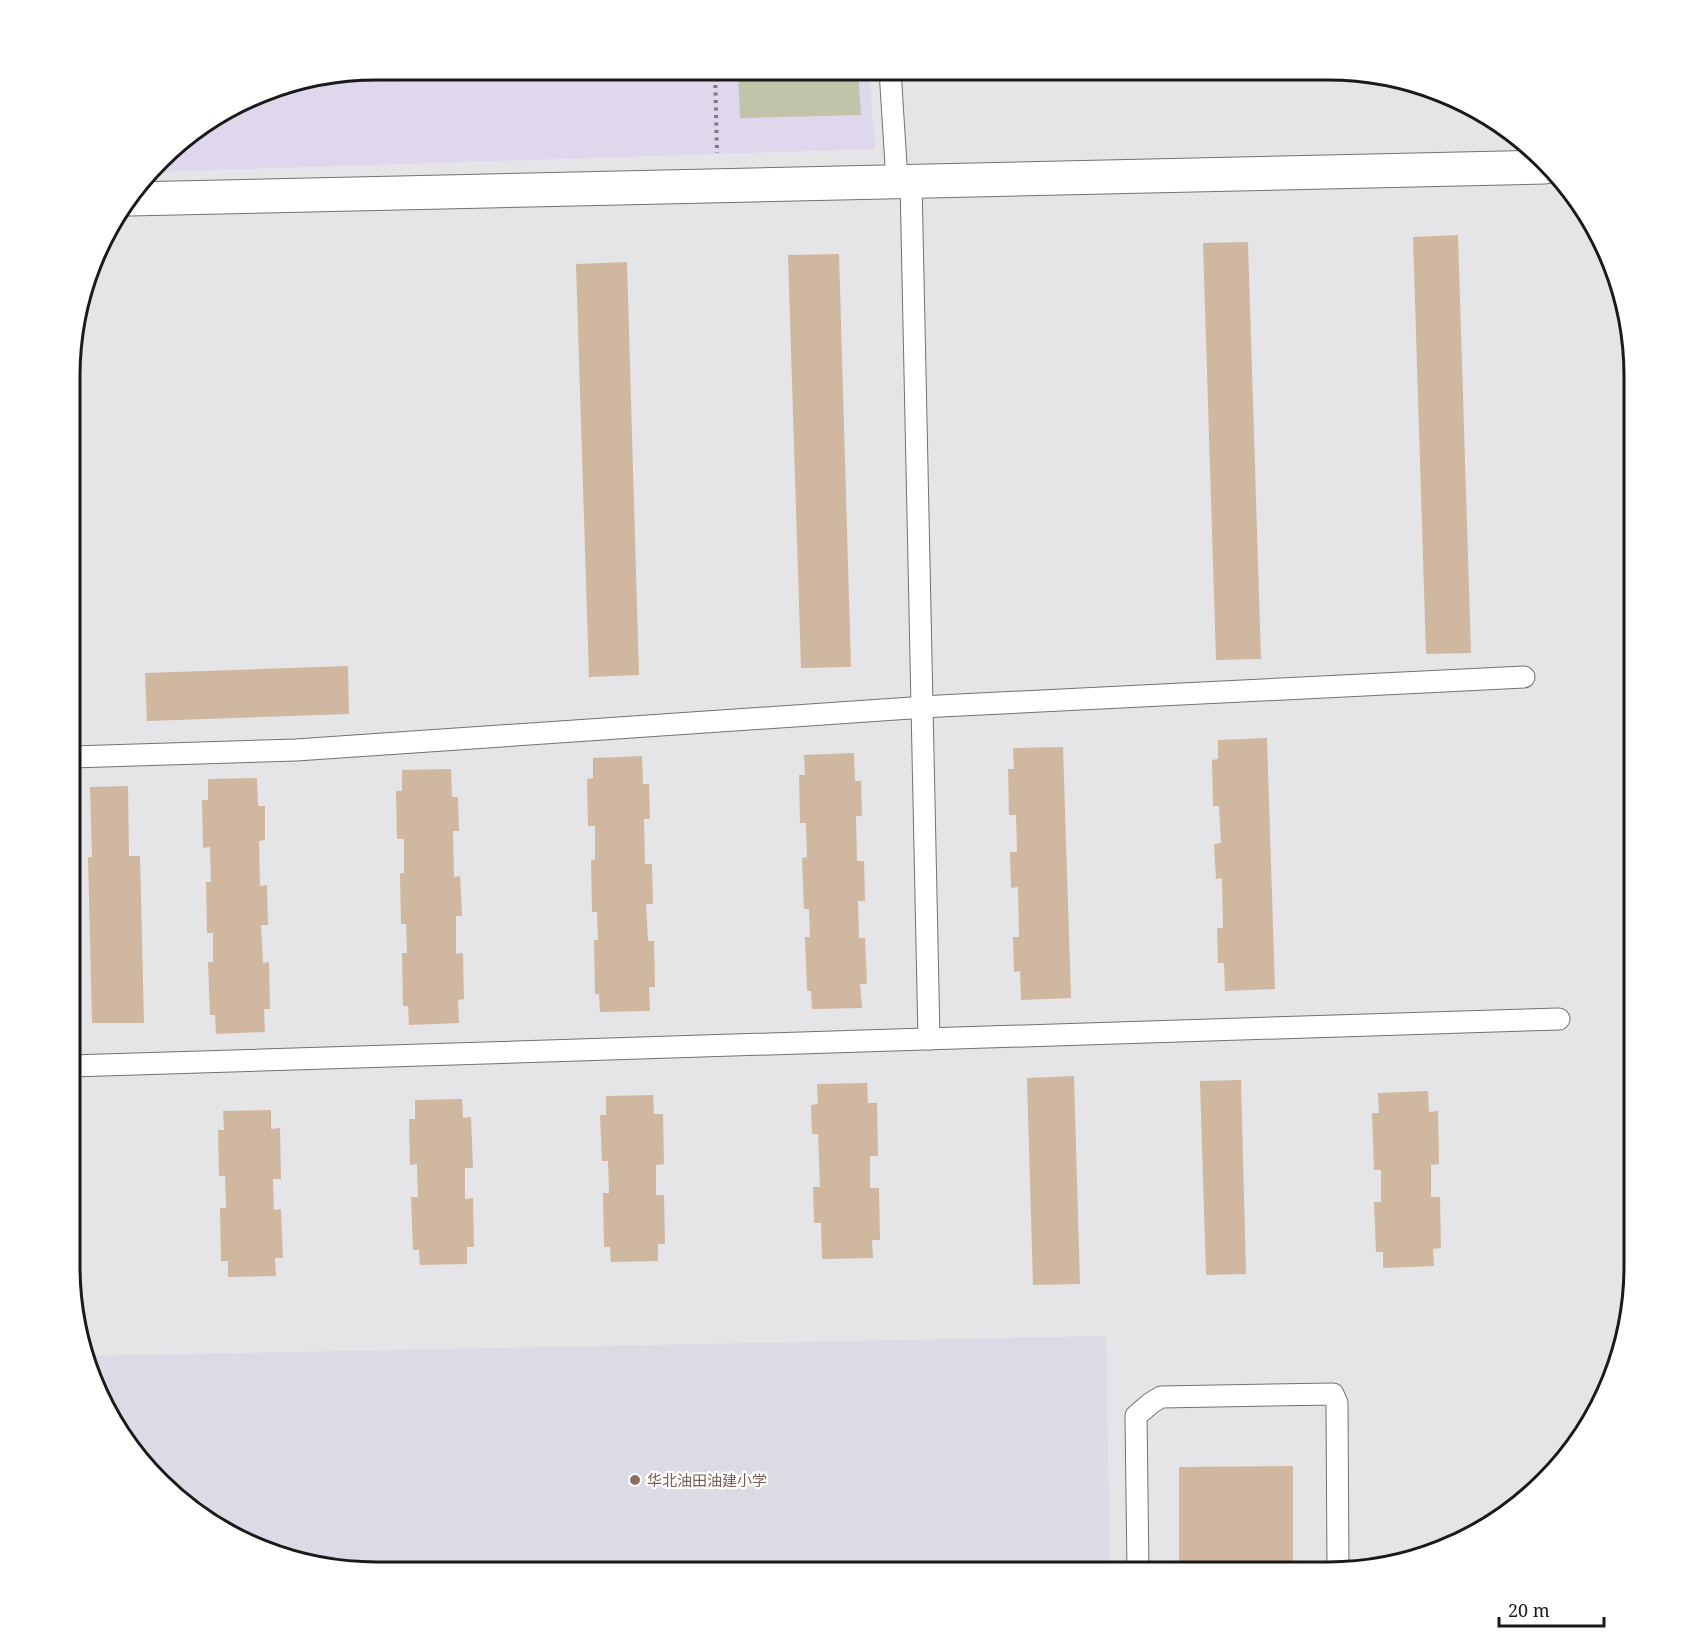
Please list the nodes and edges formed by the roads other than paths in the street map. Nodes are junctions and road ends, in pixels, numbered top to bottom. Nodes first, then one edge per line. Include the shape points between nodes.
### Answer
1 (891, 80) edge
2 (1538, 167) edge
3 (904, 181) junction
4 (137, 200) edge
5 (1524, 677) dead end
6 (922, 707) junction
7 (80, 757) edge
8 (1559, 1019) dead end
9 (929, 1039) junction
10 (80, 1066) edge
11 (1338, 1561) edge
12 (1138, 1562) edge

1 - 3 lane
2 - 3 street
3 - 4 street
3 - 6 lane
5 - 6 lane
6 - 7 lane via 296,750
6 - 9 lane
8 - 9 lane
9 - 10 lane
11 - 12 lane via 1337,1403 1333,1394 1161,1397 1151,1402 1136,1416

